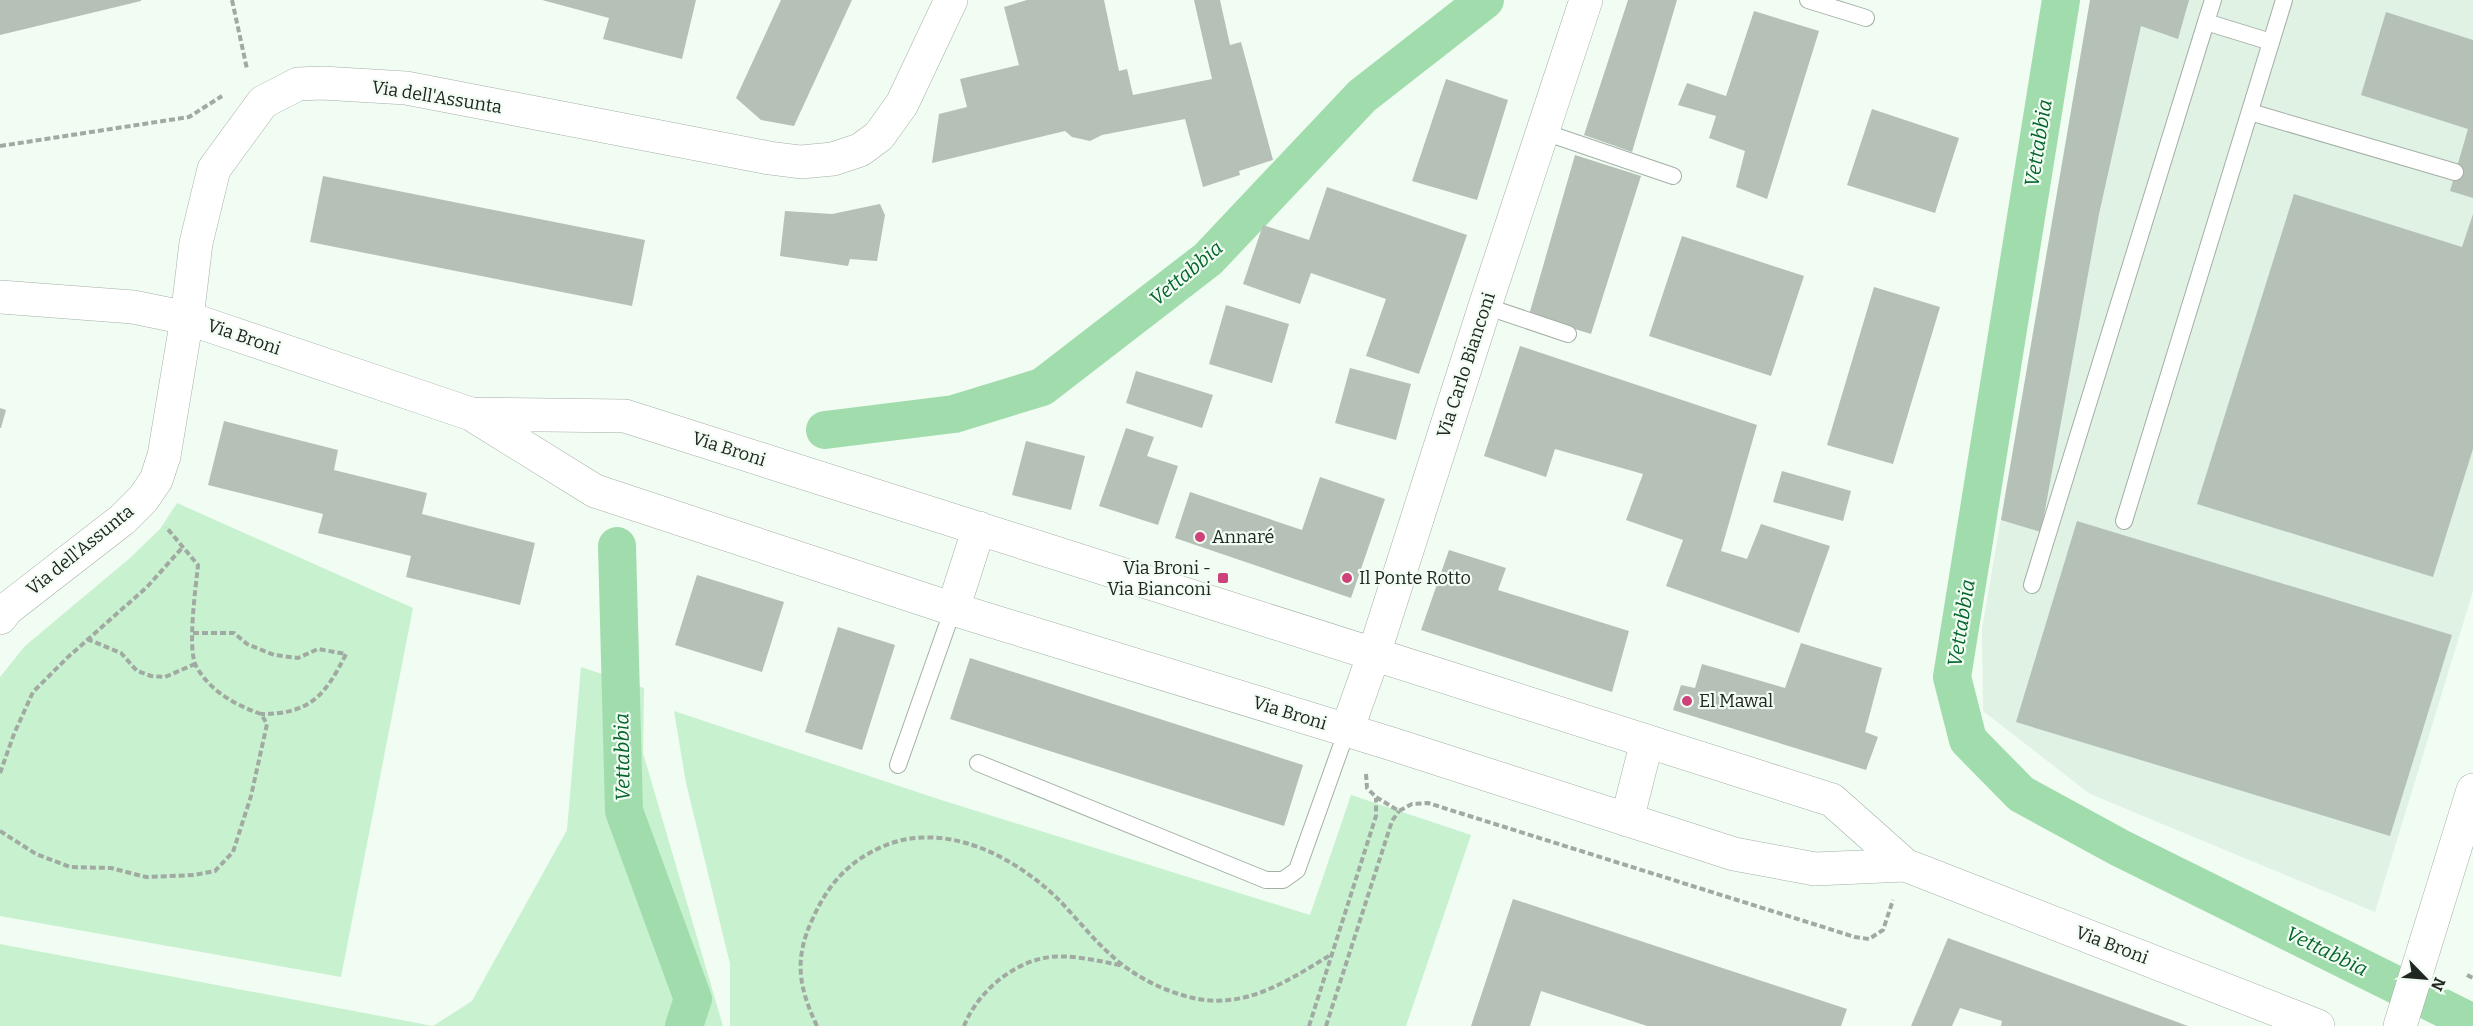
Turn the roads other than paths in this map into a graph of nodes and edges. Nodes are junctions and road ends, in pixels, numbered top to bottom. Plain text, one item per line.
1 (951, 0) edge
2 (1586, 0) edge
3 (1808, 0) edge
4 (2213, 0) edge
5 (2284, 0) edge
6 (1866, 18) dead end
7 (2206, 22) junction
8 (2271, 42) junction
9 (2250, 111) junction
10 (1544, 132) junction
11 (2455, 172) dead end
12 (1673, 176) dead end
13 (0, 297) edge
14 (1485, 306) junction
15 (187, 318) junction
16 (1568, 334) dead end
17 (471, 414) junction
18 (2124, 521) dead end
19 (979, 528) junction
20 (2032, 585) dead end
21 (953, 609) junction
22 (0, 618) edge
23 (1374, 654) junction
24 (1347, 730) junction
25 (1647, 741) junction
26 (978, 763) dead end
27 (898, 765) dead end
28 (2473, 790) edge
29 (1627, 820) junction
30 (1905, 865) junction
31 (2401, 1021) edge
32 (2318, 1026) edge

1 - 15 street, Via dell'Assunta
2 - 10 street, Via Carlo Bianconi
3 - 6 lane
4 - 7 lane
5 - 8 lane
7 - 8 lane
7 - 20 lane
8 - 9 lane
9 - 11 lane
9 - 18 lane
10 - 12 lane
10 - 14 street, Via Carlo Bianconi
13 - 15 street, Via Broni
14 - 16 lane
14 - 23 street, Via Carlo Bianconi
15 - 17 street, Via Broni
15 - 22 street, Via dell'Assunta
17 - 19 street, Via Broni
17 - 21 street, Via Broni
19 - 21 street
19 - 23 street, Via Broni
21 - 24 street, Via Broni
21 - 27 lane
23 - 24 street, Via Carlo Bianconi
23 - 25 street, Via Broni
24 - 26 lane
24 - 29 street, Via Broni
25 - 29 street
25 - 30 street, Via Broni
28 - 31 street
29 - 30 street, Via Broni
30 - 32 street, Via Broni

